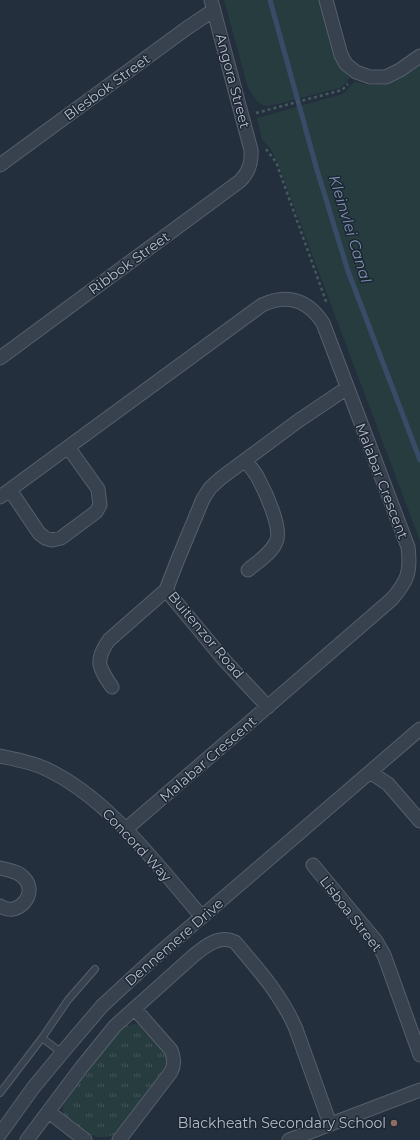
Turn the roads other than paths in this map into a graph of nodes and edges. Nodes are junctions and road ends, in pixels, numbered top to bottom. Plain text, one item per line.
1 (326, 0) edge
2 (212, 5) edge
3 (420, 56) edge
4 (251, 163) joint
5 (0, 165) edge
6 (0, 358) edge
7 (347, 388) junction
8 (68, 447) junction
9 (246, 461) junction
10 (5, 494) edge
11 (248, 570) dead end
12 (166, 590) junction
13 (112, 687) dead end
14 (268, 707) junction
15 (420, 729) edge
16 (0, 756) edge
17 (370, 772) junction
18 (420, 821) edge
19 (126, 829) junction
20 (313, 865) dead end
21 (0, 868) edge
22 (0, 906) edge
23 (202, 917) junction
24 (95, 969) dead end
25 (135, 1009) junction
26 (42, 1038) junction
27 (62, 1053) junction
28 (420, 1055) edge
29 (420, 1090) edge
30 (0, 1093) edge
31 (49, 1112) junction
32 (330, 1124) junction
33 (0, 1134) edge
34 (27, 1140) edge
35 (85, 1140) edge
36 (119, 1140) edge
37 (288, 1140) edge

1 - 3 street
2 - 4 street, Angora Street
2 - 5 street, Blesbok Street
4 - 6 street, Ribbok Street
7 - 8 street, Malabar Crescent
7 - 9 street, Buitenzor Road
7 - 14 street, Malabar Crescent
8 - 10 street, Malabar Crescent
8 - 10 street, Malabar Crescent
9 - 11 street
9 - 12 street, Buitenzor Road
12 - 13 street
12 - 14 street, Buitenzor Road
14 - 19 street, Malabar Crescent
15 - 17 street, Dennemere Drive
16 - 19 street, Concord Way
17 - 18 street
17 - 23 street, Dennemere Drive
19 - 23 street, Concord Way
20 - 28 street, Lisboa Street
21 - 22 street
23 - 27 street, Dennemere Drive
24 - 26 lane
25 - 31 street, Dennemere Drive
25 - 32 street, Dennemere Drive
25 - 36 street, Dennemere Drive
26 - 27 lane
26 - 30 lane
27 - 33 street, Dennemere Drive
29 - 32 street
31 - 34 street, Dennemere Drive
31 - 35 street
32 - 37 street

